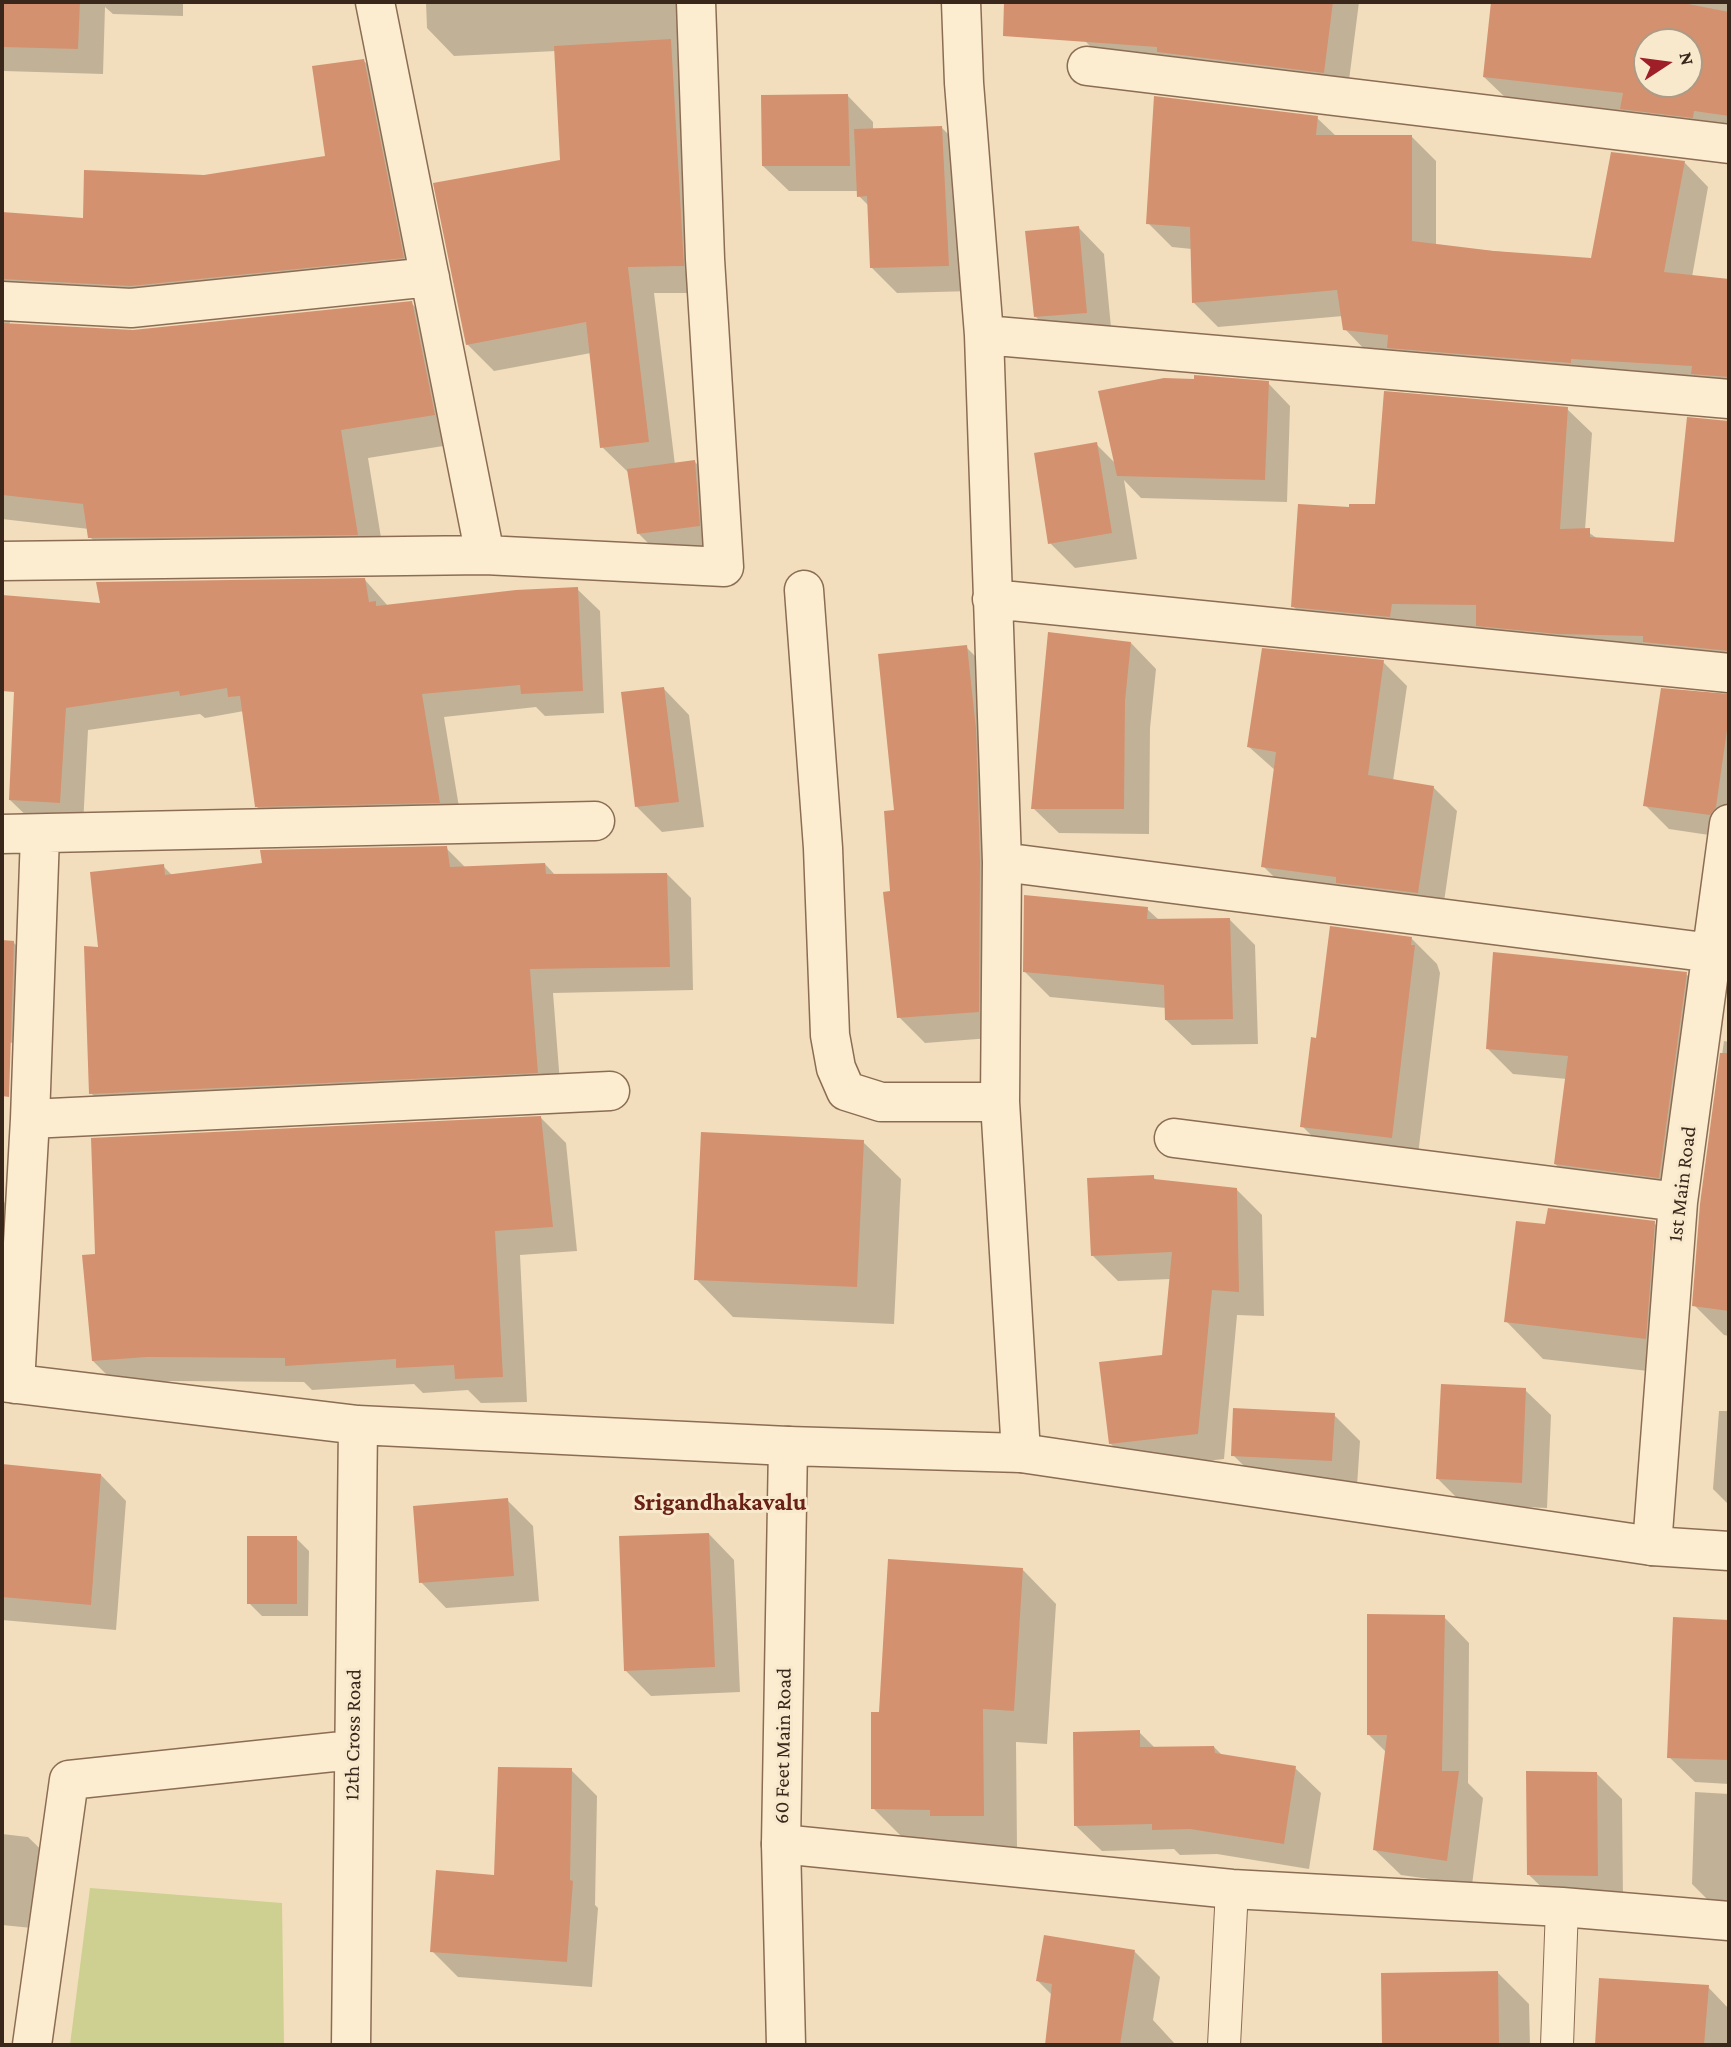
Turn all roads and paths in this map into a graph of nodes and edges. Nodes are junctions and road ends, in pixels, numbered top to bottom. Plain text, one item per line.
1 (375, 2) edge
2 (696, 2) edge
3 (961, 2) edge
4 (1087, 66) dead end
5 (1729, 144) edge
6 (430, 277) junction
7 (2, 301) edge
8 (984, 335) junction
9 (1729, 398) edge
10 (485, 555) junction
11 (2, 561) edge
12 (804, 590) dead end
13 (992, 599) junction
14 (1729, 673) edge
15 (595, 821) dead end
16 (1729, 824) edge
17 (2, 834) edge
18 (40, 835) junction
19 (1002, 862) junction
20 (1712, 953) junction
21 (610, 1091) dead end
22 (1000, 1102) junction
23 (30, 1119) junction
24 (1174, 1138) dead end
25 (1678, 1202) junction
26 (8, 1383) edge
27 (358, 1425) junction
28 (788, 1446) junction
29 (1021, 1453) junction
30 (1652, 1546) junction
31 (1729, 1551) edge
32 (352, 1750) junction
33 (781, 1844) junction
34 (1232, 1889) junction
35 (1562, 1908) junction
36 (1729, 1921) edge
37 (32, 2045) edge
38 (351, 2045) edge
39 (786, 2045) edge
40 (1224, 2045) edge
41 (1557, 2045) edge

1 - 6 street
2 - 10 street
3 - 8 street
4 - 5 street
6 - 7 street
6 - 10 street
8 - 9 street
8 - 13 street
10 - 11 street
12 - 22 street
13 - 14 street
13 - 19 street
15 - 18 street
16 - 20 street, 1st Main Road
17 - 18 street
18 - 23 street
19 - 20 street
19 - 22 street
20 - 25 street, 1st Main Road
21 - 23 street
22 - 29 street
23 - 26 street
24 - 25 street
25 - 30 street, 1st Main Road
26 - 27 street
27 - 28 street
27 - 32 street, 12th Cross Road
28 - 29 street
28 - 33 street, 60 Feet Main Road
29 - 30 street
30 - 31 street
32 - 37 street
32 - 38 street, 12th Cross Road
33 - 34 street
33 - 39 street, 60 Feet Main Road
34 - 35 street
34 - 40 lane
35 - 36 street
35 - 41 lane

